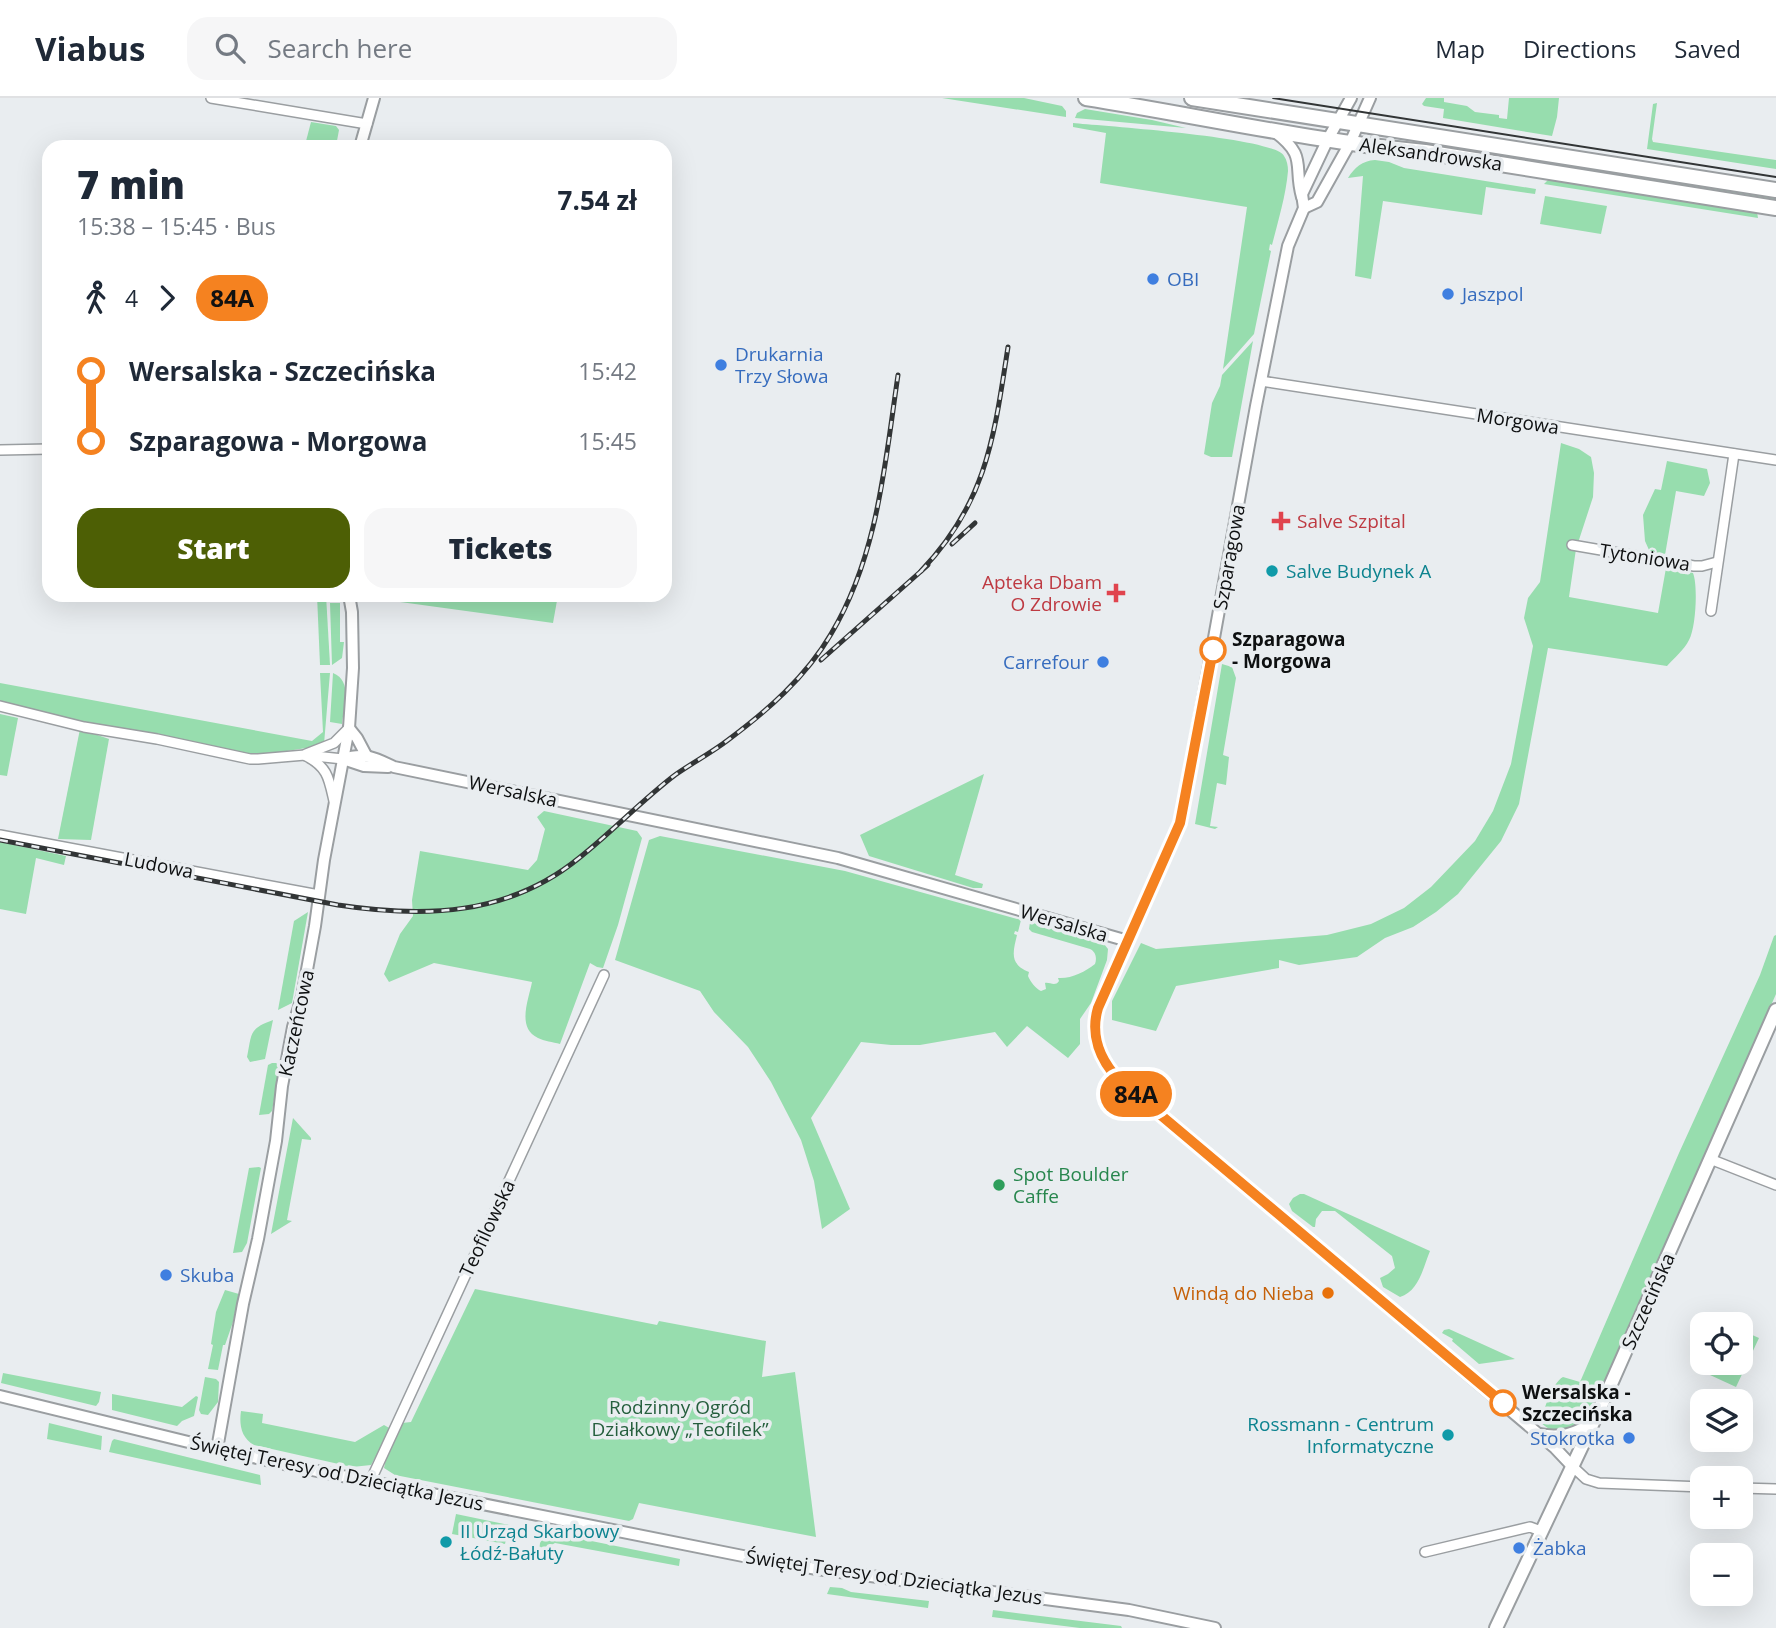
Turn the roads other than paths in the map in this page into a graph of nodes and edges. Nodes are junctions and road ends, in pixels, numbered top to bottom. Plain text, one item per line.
1 (211, 98) edge
2 (374, 98) edge
3 (1086, 98) edge
4 (1192, 98) edge
5 (1351, 98) edge
6 (1370, 98) edge
7 (1338, 121) junction
8 (367, 124) junction
9 (1359, 124) junction
10 (1272, 131) junction
11 (1328, 139) junction
12 (362, 140) edge
13 (1350, 143) junction
14 (1776, 190) edge
15 (1303, 202) junction
16 (1776, 208) edge
17 (1261, 381) junction
18 (42, 449) edge
19 (0, 450) edge
20 (1734, 454) junction
21 (1776, 460) edge
22 (1572, 545) dead end
23 (1717, 562) junction
24 (350, 602) edge
25 (1710, 611) dead end
26 (0, 706) edge
27 (349, 728) junction
28 (305, 755) junction
29 (366, 755) junction
30 (343, 759) junction
31 (394, 767) junction
32 (334, 802) junction
33 (0, 835) edge
34 (319, 895) junction
35 (1128, 941) junction
36 (604, 975) dead end
37 (1776, 1010) edge
38 (1710, 1159) junction
39 (1776, 1185) edge
40 (0, 1396) edge
41 (1592, 1422) junction
42 (1539, 1434) junction
43 (217, 1449) junction
44 (1572, 1466) junction
45 (370, 1482) junction
46 (1690, 1486) edge
47 (1753, 1488) edge
48 (1776, 1489) edge
49 (1541, 1531) junction
50 (1425, 1552) dead end
51 (1214, 1628) edge
52 (1496, 1628) edge

1 - 8 street
2 - 8 street
3 - 10 main road, Aleksandrowska
4 - 7 main road, Aleksandrowska
5 - 7 street, Szparagowa
6 - 9 street, Szparagowa
7 - 9 main road, Aleksandrowska
7 - 11 street, Szparagowa
8 - 12 street
9 - 13 street, Szparagowa
9 - 14 main road, Aleksandrowska
10 - 11 main road, Aleksandrowska
10 - 15 street
11 - 13 main road, Aleksandrowska
11 - 15 street, Szparagowa
13 - 15 street, Szparagowa
13 - 16 main road, Aleksandrowska
15 - 17 street, Szparagowa
17 - 20 street, Morgowa
17 - 35 street, Szparagowa
18 - 19 street
20 - 21 street, Morgowa
20 - 23 street
22 - 23 street, Tytoniowa
23 - 25 street
24 - 27 street, Kaczeńcowa
26 - 28 street, Wersalska
27 - 28 street, Wersalska
27 - 29 street
27 - 30 street, Kaczeńcowa
28 - 30 street, Wersalska
28 - 32 street
29 - 30 street, Wersalska
29 - 31 street, Wersalska
30 - 31 street, Wersalska
30 - 32 street, Kaczeńcowa
31 - 35 street, Wersalska
32 - 34 street, Kaczeńcowa
33 - 34 street, Ludowa
34 - 43 street, Kaczeńcowa
35 - 42 street, Wersalska
36 - 45 street, Teofilowska
37 - 38 main road, Szczecińska
38 - 39 street
38 - 41 main road, Szczecińska
40 - 43 street, Świętej Teresy od Dzieciątka Jezus
41 - 42 street
41 - 44 main road, Szczecińska
42 - 44 street, Wersalska
43 - 45 street, Świętej Teresy od Dzieciątka Jezus
44 - 46 street
44 - 49 main road, Szczecińska
45 - 51 street, Świętej Teresy od Dzieciątka Jezus
47 - 48 street
49 - 50 street
49 - 52 main road, Szczecińska

